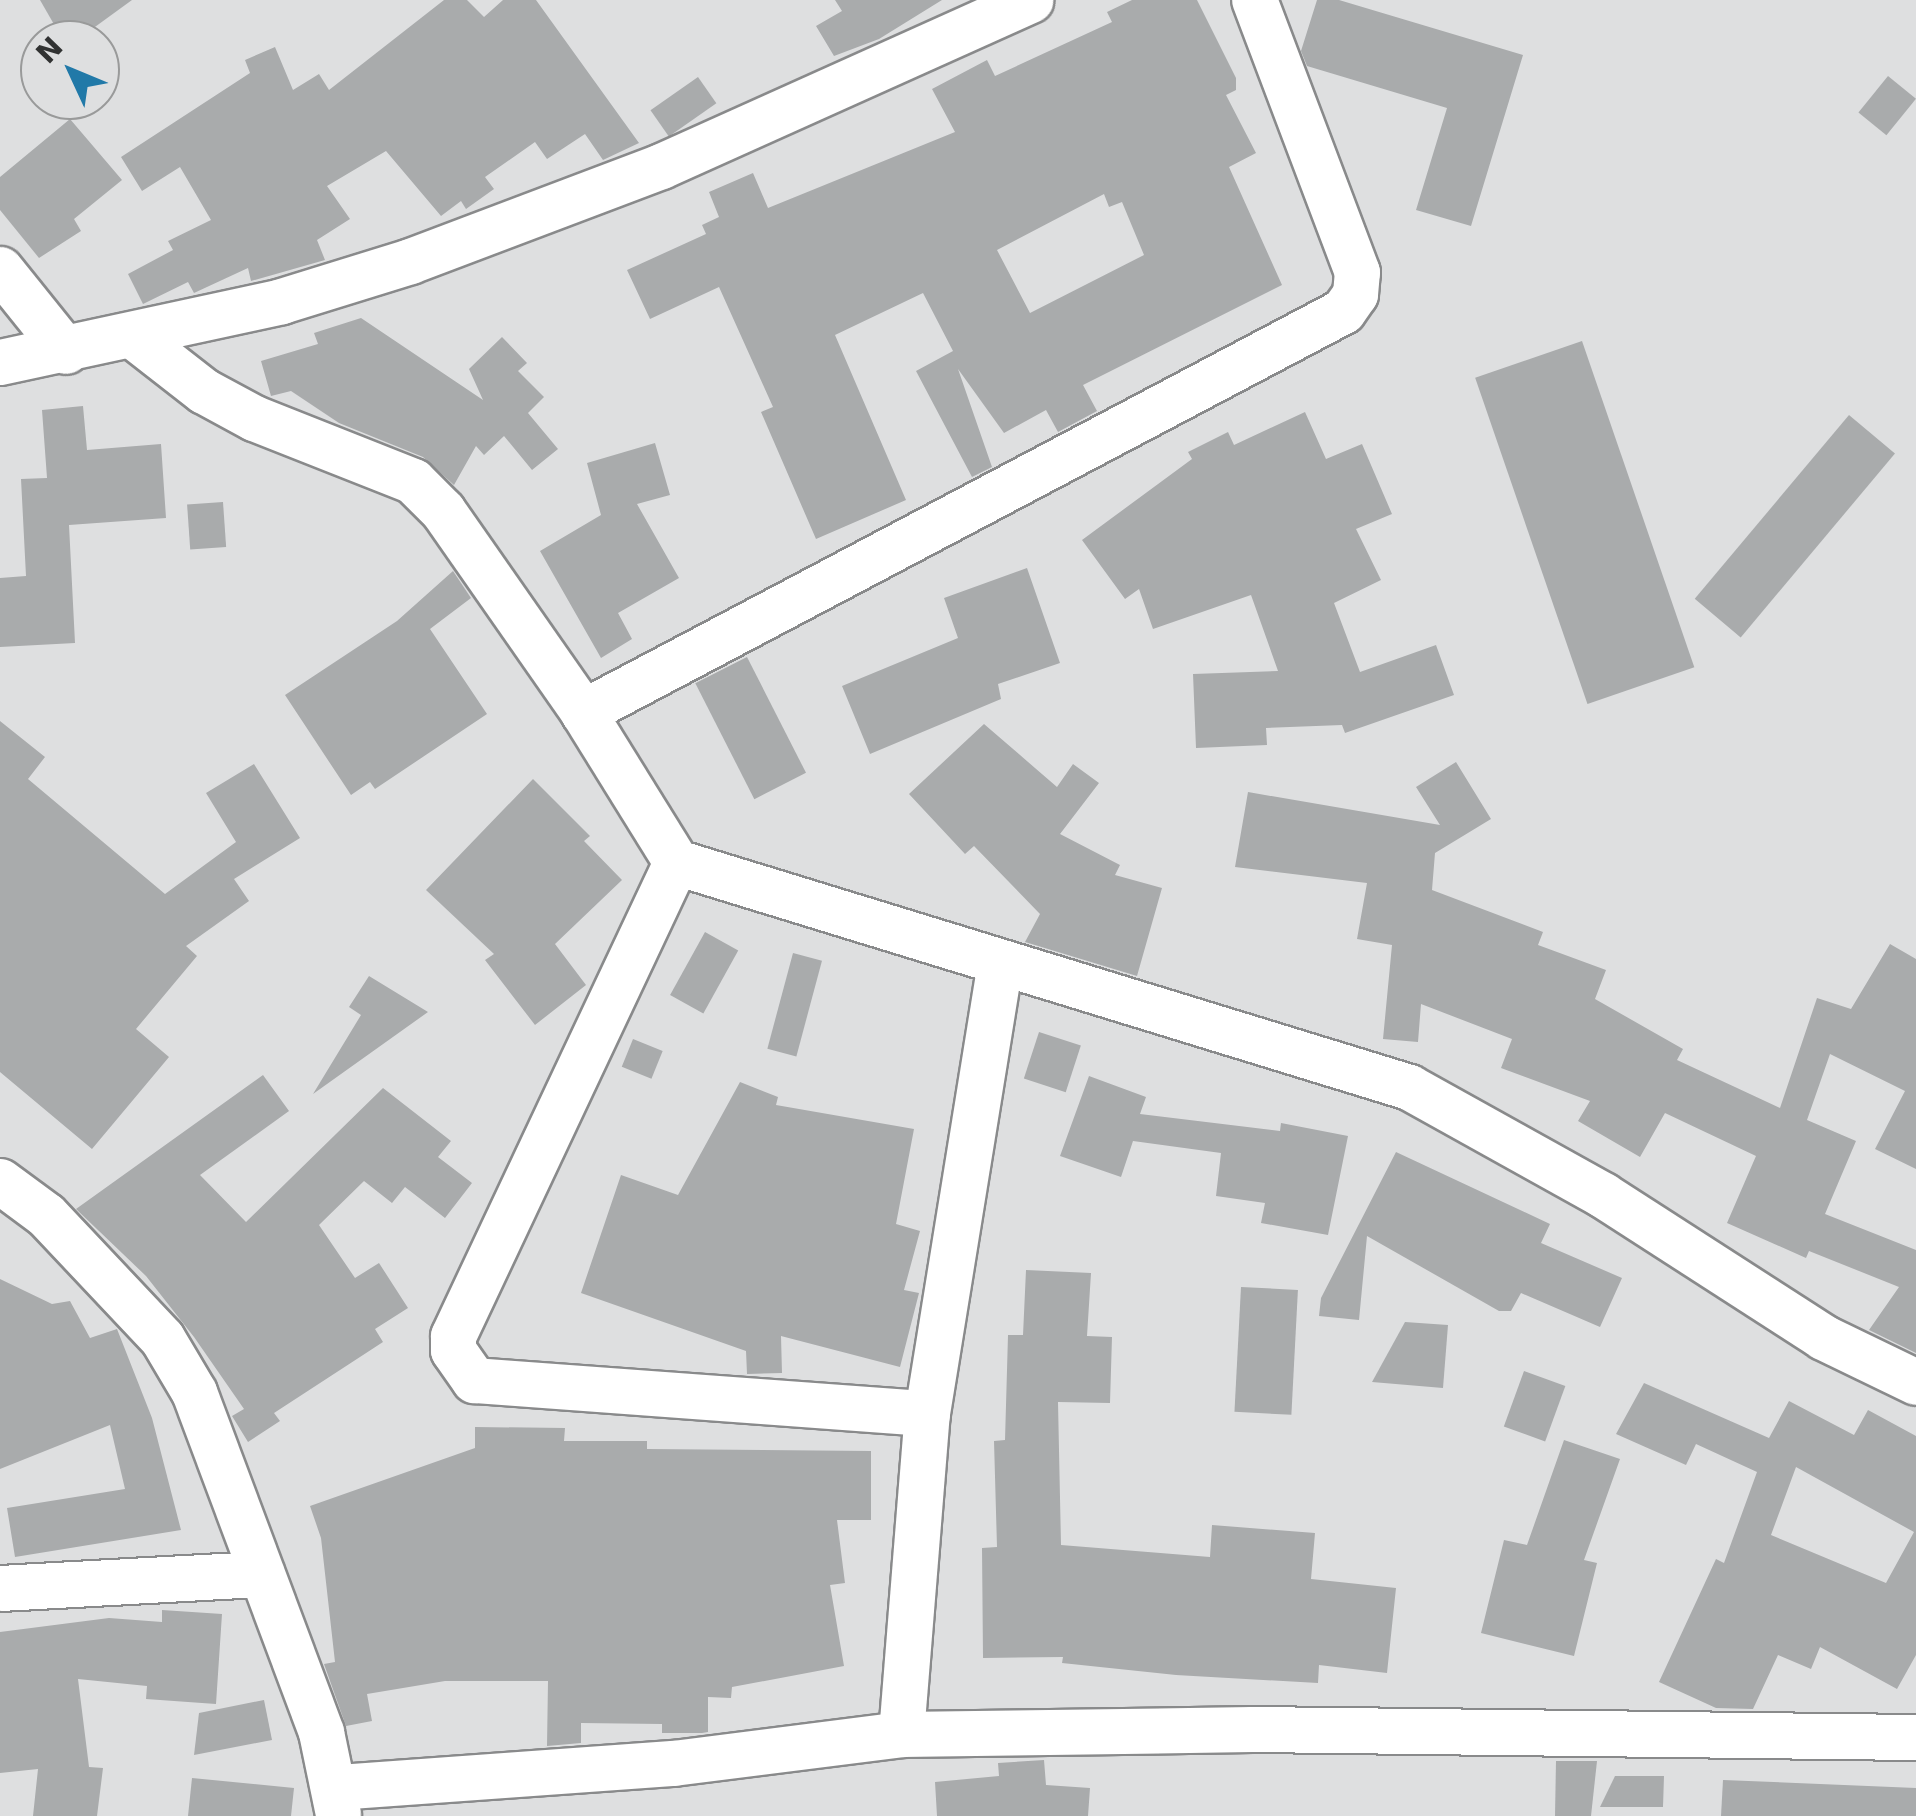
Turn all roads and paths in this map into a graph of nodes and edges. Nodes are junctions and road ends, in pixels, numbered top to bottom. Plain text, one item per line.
1 (1030, 0) edge
2 (1254, 0) edge
3 (0, 269) edge
4 (132, 335) junction
5 (66, 350) junction
6 (0, 362) edge
7 (583, 712) junction
8 (676, 862) junction
9 (1000, 964) junction
10 (0, 1181) edge
11 (1916, 1382) edge
12 (927, 1413) junction
13 (262, 1574) junction
14 (0, 1588) edge
15 (900, 1734) junction
16 (1916, 1738) edge
17 (337, 1802) edge

1 - 4 street
2 - 7 street
3 - 5 street
4 - 5 street
4 - 7 street
5 - 6 street
7 - 8 street
8 - 9 street
8 - 12 street
9 - 11 street
9 - 12 street
10 - 13 street
12 - 15 street
13 - 14 street
13 - 17 street
15 - 16 street
15 - 17 street

